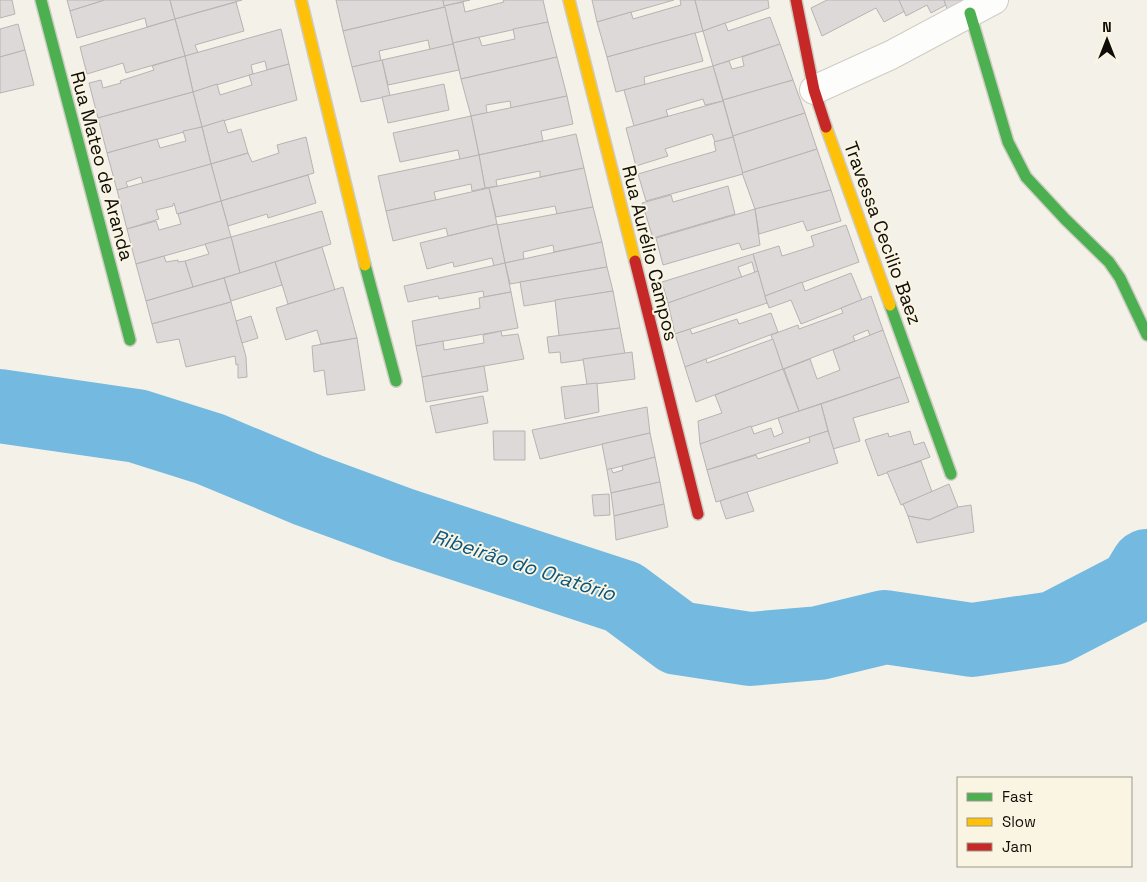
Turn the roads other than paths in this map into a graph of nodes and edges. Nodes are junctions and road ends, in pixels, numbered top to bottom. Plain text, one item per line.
1 (41, 0) edge
2 (301, 0) edge
3 (569, 0) edge
4 (796, 0) edge
5 (994, 0) edge
6 (970, 14) junction
7 (814, 90) junction
8 (1147, 335) edge
9 (130, 340) dead end
10 (396, 381) dead end
11 (951, 474) dead end
12 (698, 514) dead end

1 - 9 street, Rua Mateo de Aranda
2 - 10 street
3 - 12 street, Rua Aurélio Campos
4 - 7 street, Travessa Cecilio Baez
5 - 6 street
6 - 7 street
6 - 8 street
7 - 11 street, Travessa Cecilio Baez

